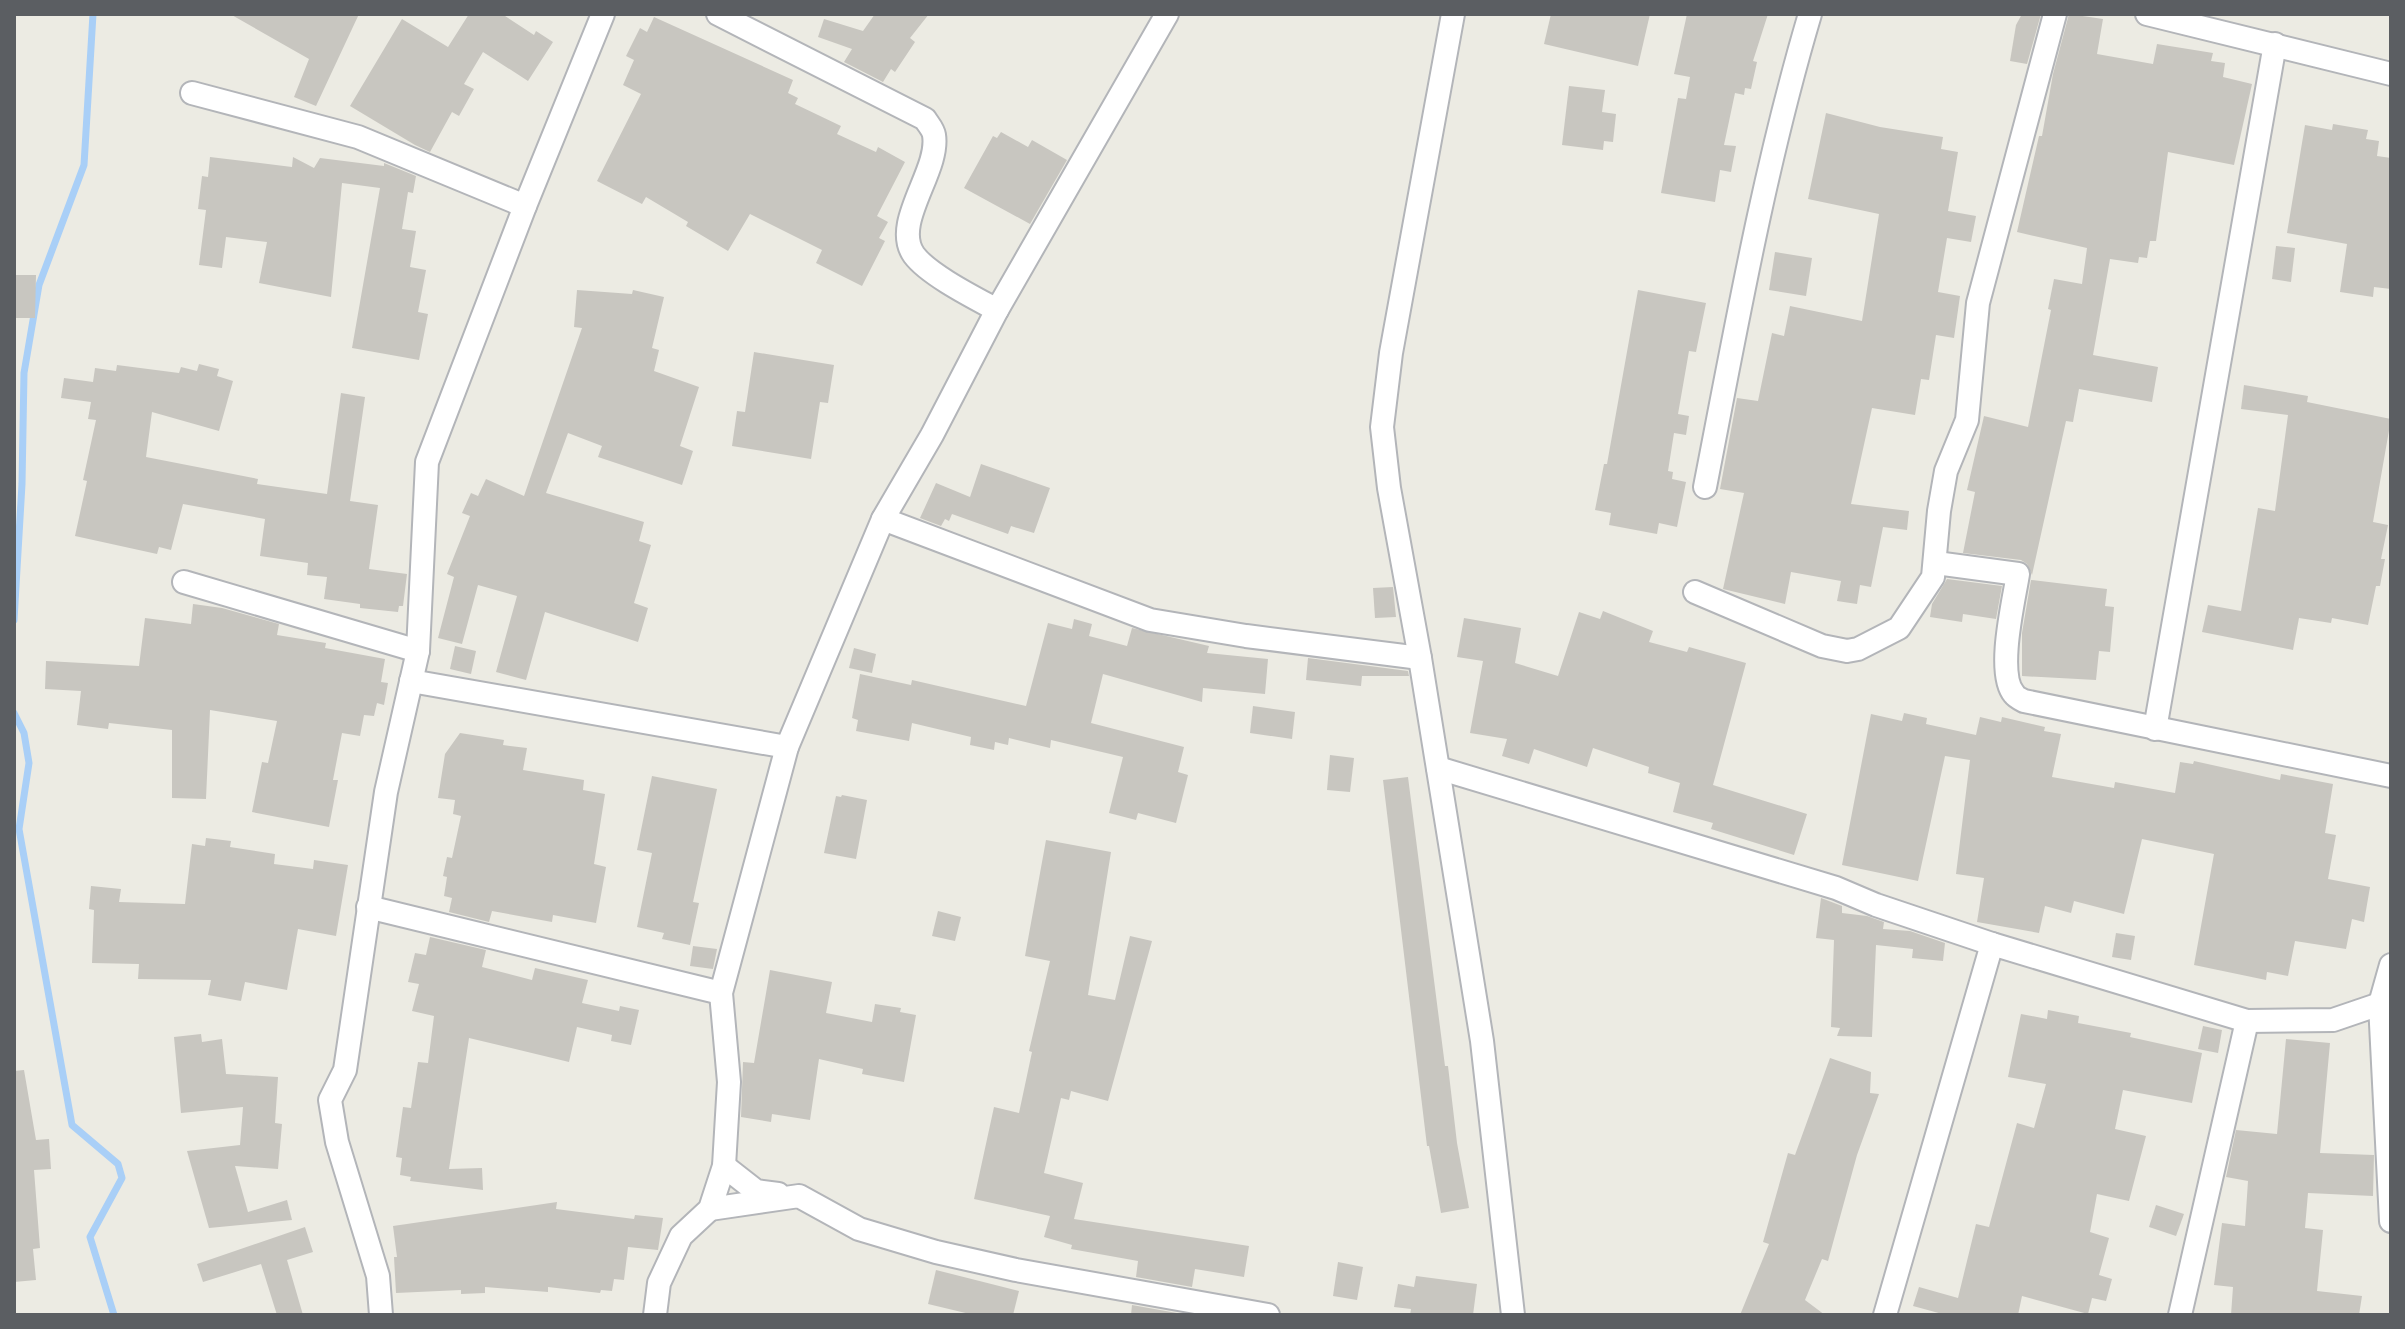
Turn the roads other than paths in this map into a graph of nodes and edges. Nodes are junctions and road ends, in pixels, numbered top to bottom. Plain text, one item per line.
1 (603, 14) edge
2 (718, 14) edge
3 (1167, 14) edge
4 (1453, 14) edge
5 (1810, 14) edge
6 (2055, 14) edge
7 (2147, 14) edge
8 (2275, 44) junction
9 (2391, 74) edge
10 (192, 93) dead end
11 (525, 206) junction
12 (997, 310) junction
13 (1705, 487) dead end
14 (883, 519) junction
15 (1936, 563) junction
16 (184, 582) dead end
17 (1695, 592) dead end
18 (418, 651) junction
19 (1420, 658) junction
20 (411, 681) junction
21 (2155, 729) junction
22 (787, 747) junction
23 (1438, 768) junction
24 (2391, 776) edge
25 (368, 907) junction
26 (1992, 944) junction
27 (2391, 965) edge
28 (721, 993) junction
29 (2380, 1004) junction
30 (2247, 1021) junction
31 (724, 1166) junction
32 (799, 1196) junction
33 (710, 1209) junction
34 (2391, 1221) edge
35 (381, 1315) edge
36 (655, 1315) edge
37 (1262, 1315) edge
38 (1513, 1315) edge
39 (1885, 1315) edge
40 (2180, 1315) edge

1 - 11 street
2 - 12 street
3 - 12 street
4 - 19 street
5 - 13 street
6 - 15 street
7 - 8 street
8 - 9 street
8 - 21 street
10 - 11 street
11 - 18 street
12 - 14 street
14 - 19 street
14 - 22 street
15 - 17 street
15 - 21 street
16 - 18 street
18 - 20 street
19 - 23 street
20 - 22 street
20 - 25 street
21 - 24 street
22 - 28 street
23 - 26 street
23 - 38 street
25 - 28 street
25 - 35 street
26 - 30 street
26 - 39 street
27 - 29 street
28 - 31 street
29 - 30 street
29 - 34 street
30 - 40 street
31 - 32 street
31 - 33 street
32 - 33 street
32 - 37 street
33 - 36 street

